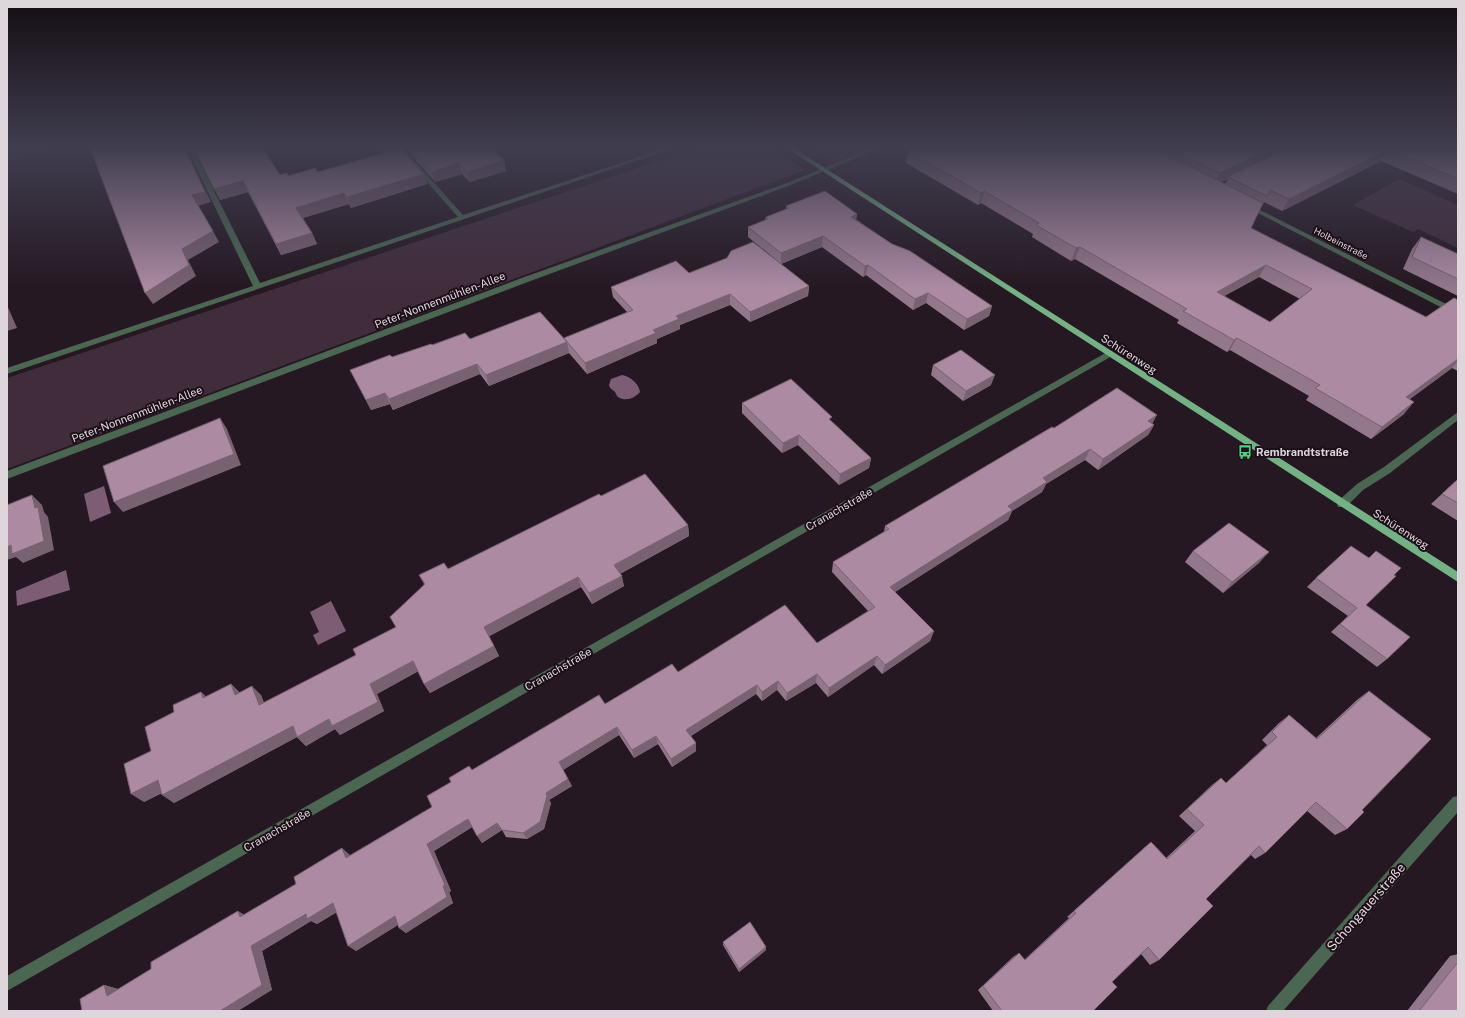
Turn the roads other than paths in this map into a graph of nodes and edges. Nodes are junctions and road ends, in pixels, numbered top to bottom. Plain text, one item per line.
1 (212, 195) edge
2 (441, 195) edge
3 (532, 195) edge
4 (760, 195) edge
5 (863, 195) edge
6 (1238, 201) edge
7 (462, 218) junction
8 (257, 286) junction
9 (1458, 313) edge
10 (1109, 354) junction
11 (7, 371) edge
12 (1456, 418) edge
13 (7, 474) edge
14 (1342, 504) junction
15 (1458, 578) edge
16 (1458, 802) edge
17 (7, 984) edge
18 (1273, 1011) edge

1 - 8 street
2 - 7 street
3 - 7 street
4 - 13 street, Peter-Nonnenmühlen-Allee
5 - 10 main road, Schürenweg
6 - 9 street, Holbeinstraße
7 - 8 street
8 - 11 street
10 - 14 main road, Schürenweg
10 - 17 street, Cranachstraße
12 - 14 street
14 - 15 main road, Schürenweg
16 - 18 street, Schongauerstraße

